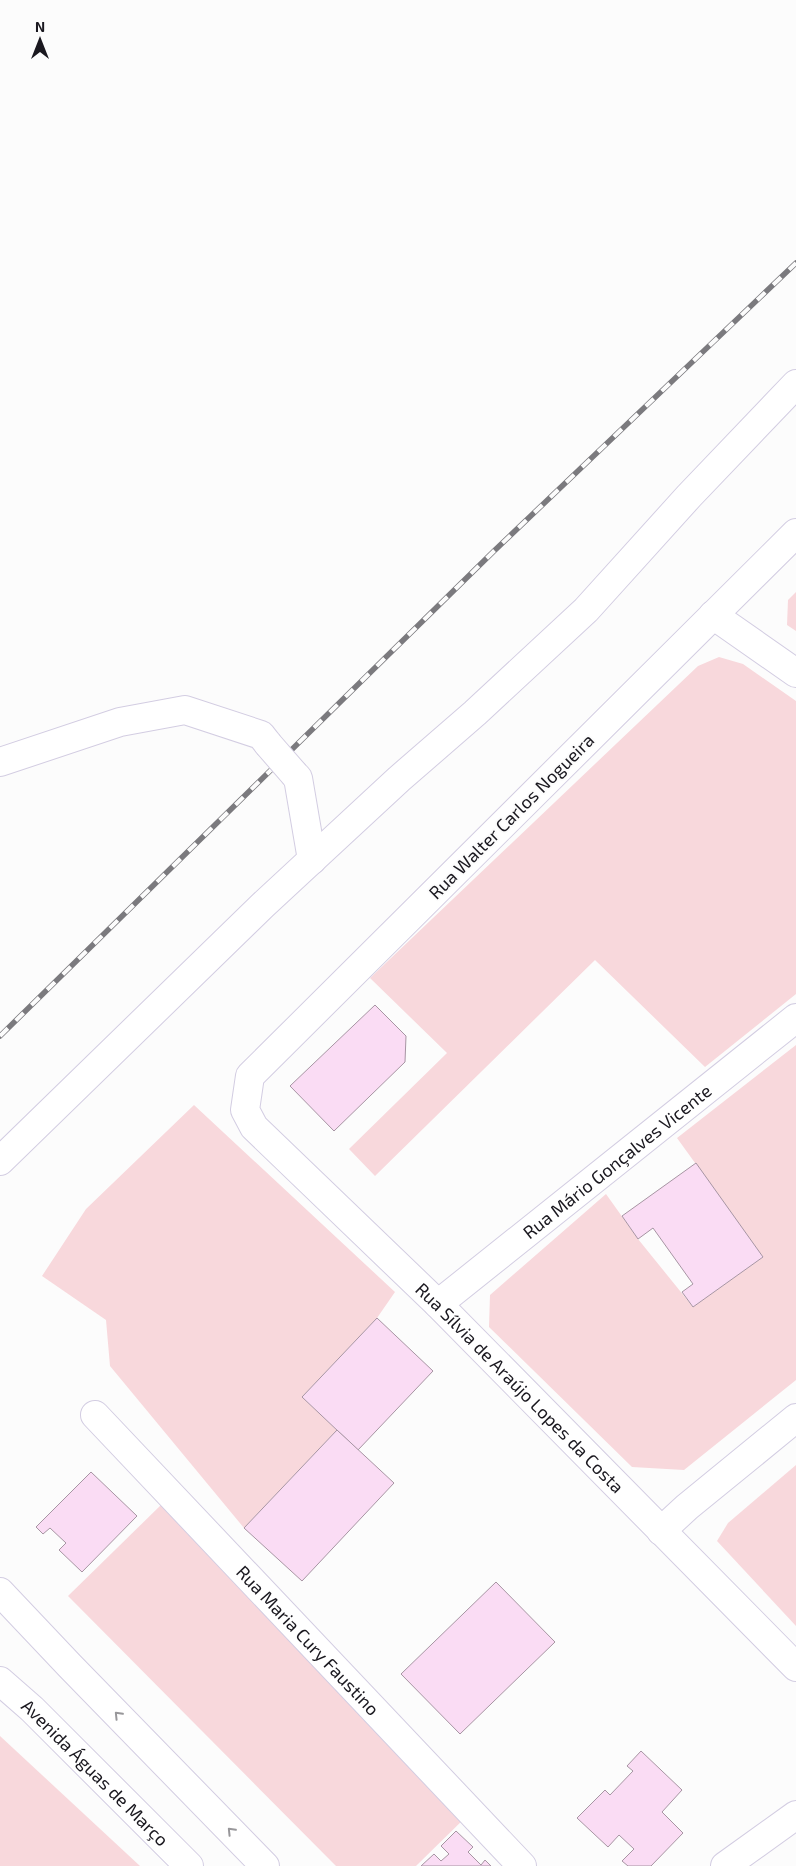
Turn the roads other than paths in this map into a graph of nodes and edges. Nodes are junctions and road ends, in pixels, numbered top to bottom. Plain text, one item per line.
1 (796, 384) edge
2 (796, 533) edge
3 (713, 615) junction
4 (796, 673) edge
5 (0, 762) edge
6 (312, 860) junction
7 (796, 1018) edge
8 (245, 1110) joint
9 (0, 1161) edge
10 (438, 1304) junction
11 (95, 1415) dead end
12 (796, 1418) edge
13 (661, 1531) junction
14 (0, 1592) edge
15 (796, 1667) edge
16 (0, 1681) edge
17 (796, 1816) edge
18 (189, 1866) edge
19 (265, 1866) edge
20 (522, 1866) edge
21 (725, 1866) edge

1 - 6 street
2 - 3 street, Rua Walter Carlos Nogueira
3 - 4 street
3 - 8 street, Rua Walter Carlos Nogueira
5 - 6 street, bridge
6 - 9 street
7 - 10 street, Rua Mário Gonçalves Vicente
8 - 10 street, Rua Sílvia de Araújo Lopes da Costa
10 - 13 street, Rua Sílvia de Araújo Lopes da Costa
11 - 20 street, Rua Maria Cury Faustino
12 - 13 street
13 - 15 street, Rua Sílvia de Araújo Lopes da Costa
19 -> 14 street
16 - 18 street, Avenida Águas de Março
17 - 21 street

